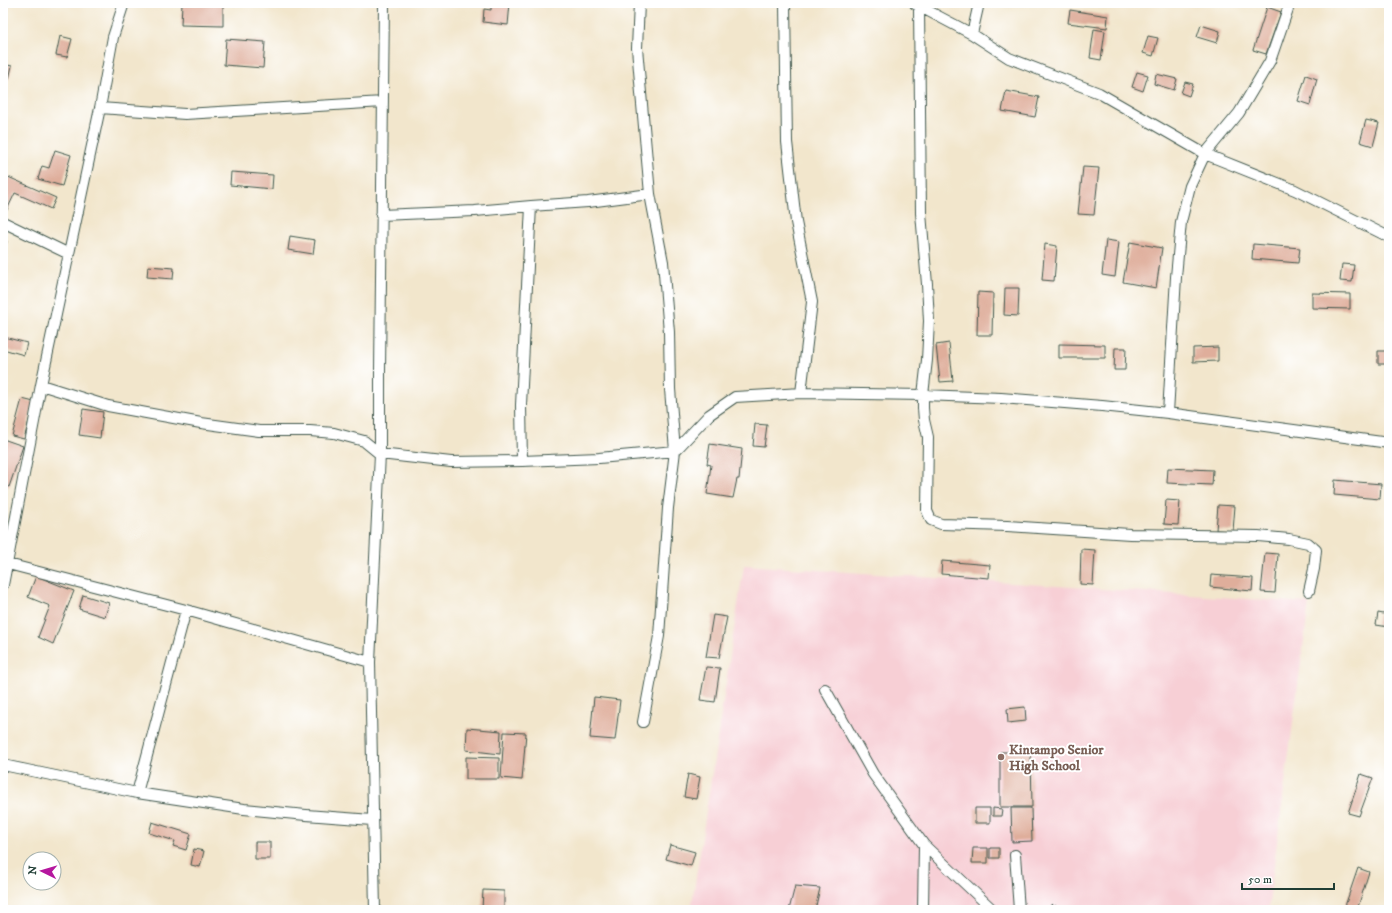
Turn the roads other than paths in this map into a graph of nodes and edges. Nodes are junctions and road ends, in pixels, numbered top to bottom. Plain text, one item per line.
1 (124, 3) edge
2 (384, 3) edge
3 (639, 3) edge
4 (785, 3) edge
5 (979, 3) edge
6 (1290, 3) edge
7 (916, 5) edge
8 (972, 34) junction
9 (383, 102) junction
10 (100, 108) junction
11 (1205, 154) junction
12 (650, 194) junction
13 (531, 206) junction
14 (382, 215) junction
15 (3, 222) edge
16 (1389, 237) edge
17 (69, 254) junction
18 (41, 385) junction
19 (801, 393) junction
20 (923, 395) junction
21 (1168, 413) junction
22 (1389, 443) edge
23 (675, 451) junction
24 (380, 454) junction
25 (522, 461) junction
26 (8, 564) junction
27 (3, 585) edge
28 (1309, 591) dead end
29 (186, 610) junction
30 (370, 662) junction
31 (825, 689) dead end
32 (643, 722) dead end
33 (3, 765) edge
34 (137, 793) junction
35 (372, 820) junction
36 (924, 845) junction
37 (1015, 855) dead end
38 (375, 910) edge
39 (923, 910) edge
40 (993, 910) edge
41 (1019, 910) edge

1 - 10 street
2 - 9 street
3 - 12 street
4 - 19 street
5 - 8 street
6 - 11 street
7 - 8 street
7 - 20 street
8 - 11 street
9 - 10 street
9 - 14 street
10 - 17 street
11 - 16 street
11 - 21 street
12 - 13 street
12 - 23 street
13 - 14 street
13 - 25 street
14 - 24 street
15 - 17 street
17 - 18 street
18 - 24 street
18 - 26 street
19 - 20 street
19 - 23 street
20 - 21 street
20 - 28 street
21 - 22 street
23 - 25 street
23 - 32 street
24 - 25 street
24 - 30 street
26 - 27 street
26 - 29 street
29 - 30 street
29 - 34 street
30 - 35 street
31 - 36 street
33 - 34 street
34 - 35 street
35 - 38 street
36 - 39 street
36 - 40 street
37 - 41 street

